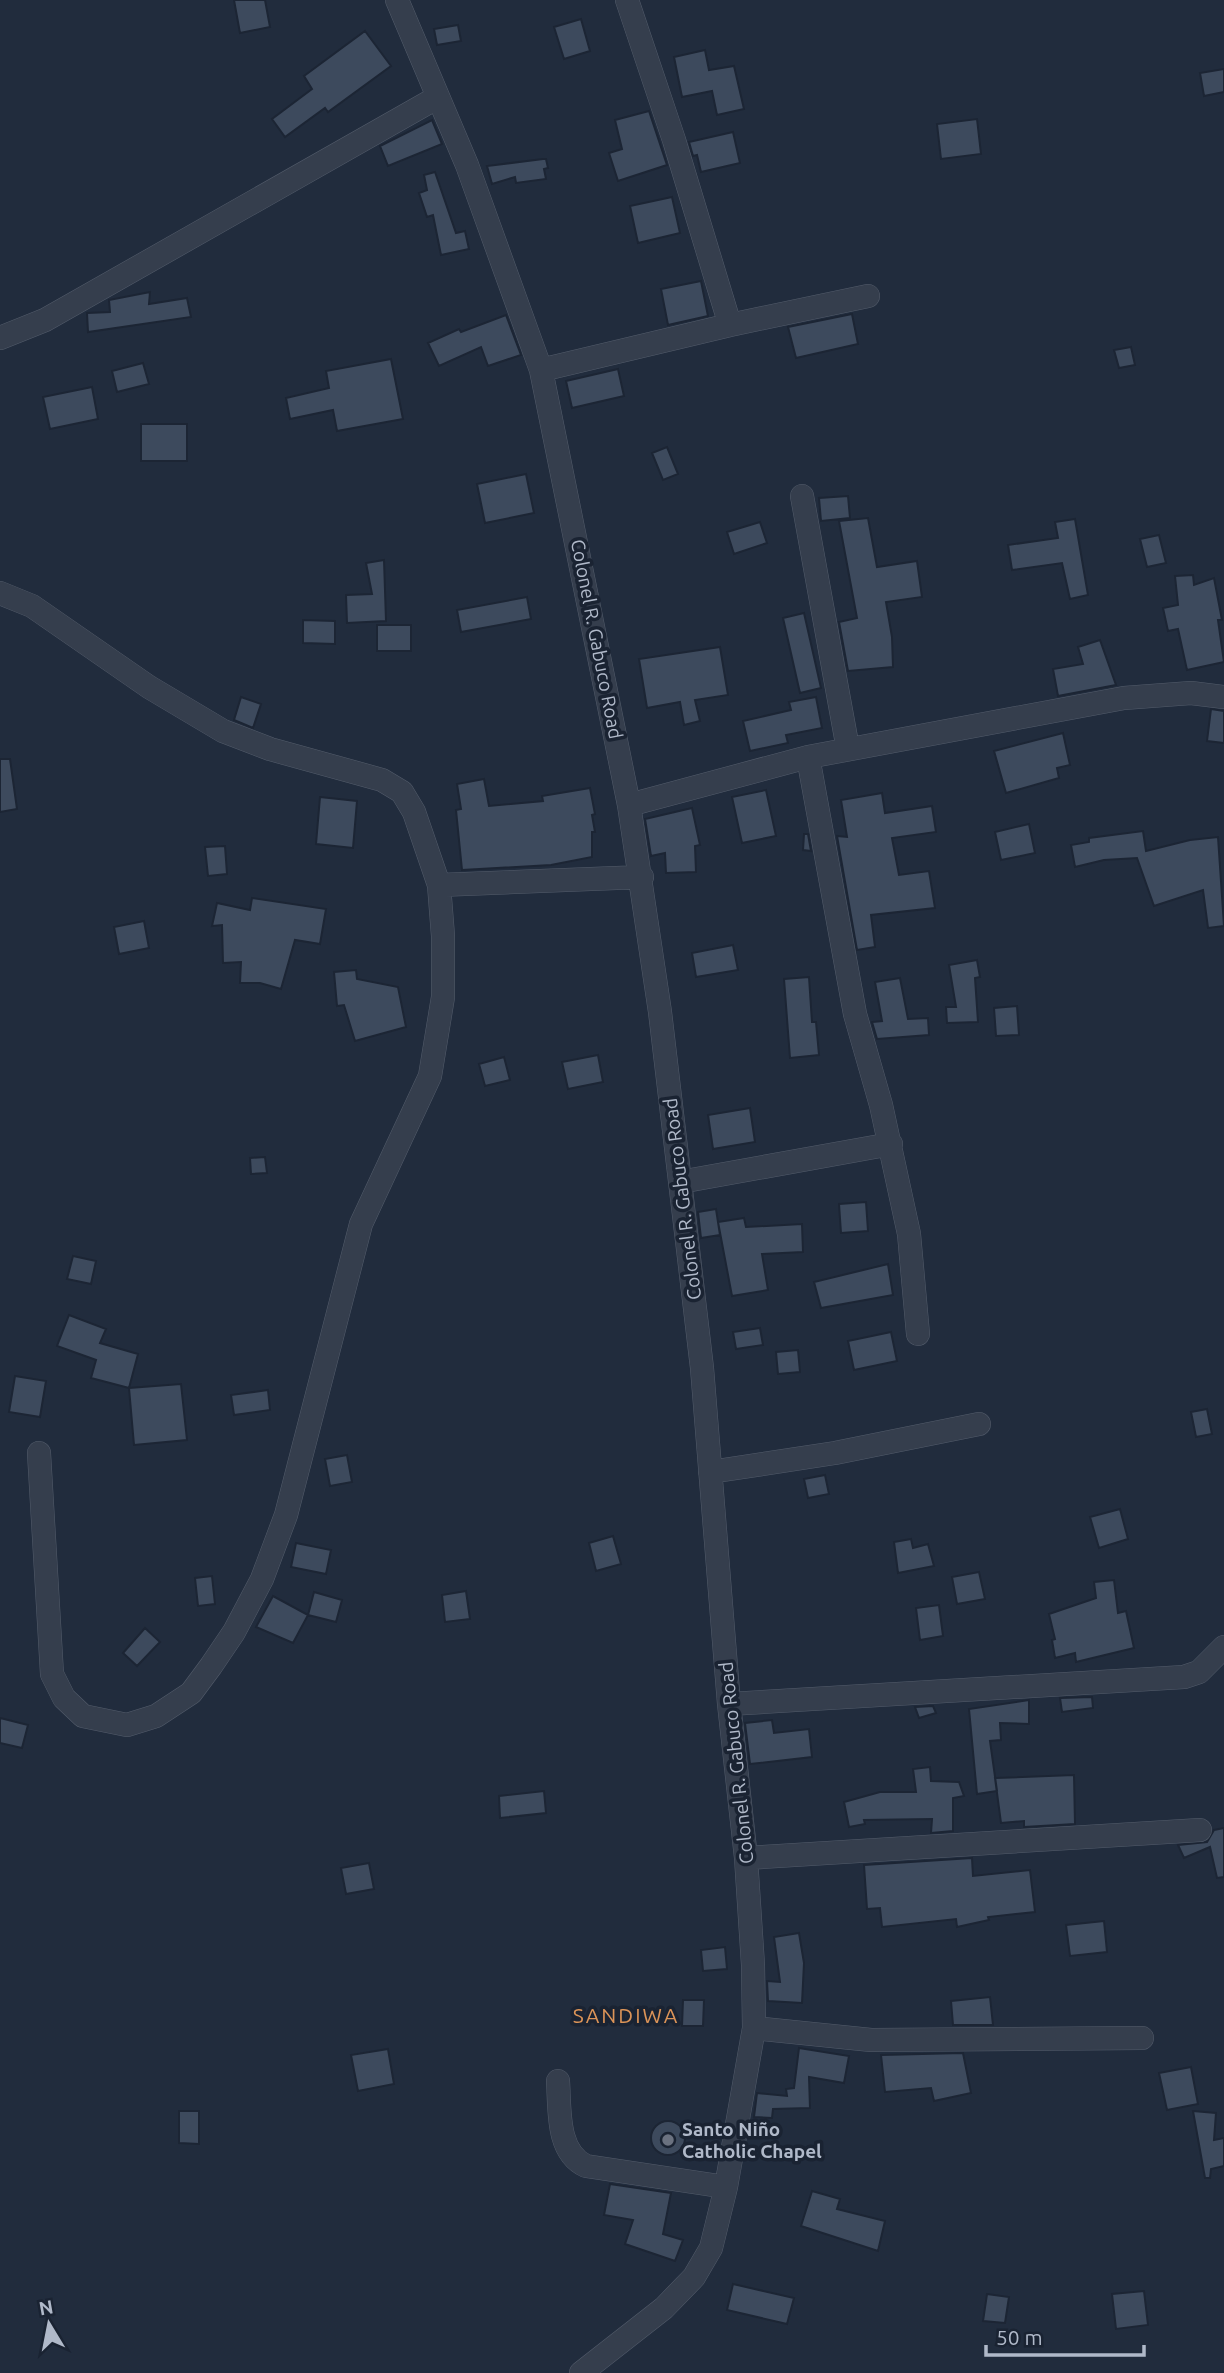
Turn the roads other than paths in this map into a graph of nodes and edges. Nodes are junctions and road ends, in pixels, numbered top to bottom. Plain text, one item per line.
1 (397, 0) edge
2 (627, 0) edge
3 (438, 97) junction
4 (868, 296) dead end
5 (730, 325) junction
6 (0, 338) edge
7 (541, 370) junction
8 (802, 496) dead end
9 (0, 593) edge
10 (1224, 697) edge
11 (848, 749) junction
12 (808, 757) junction
13 (629, 805) junction
14 (642, 877) junction
15 (439, 885) junction
16 (891, 1144) junction
17 (680, 1182) junction
18 (918, 1334) dead end
19 (979, 1424) dead end
20 (38, 1453) dead end
21 (710, 1472) junction
22 (1224, 1647) edge
23 (729, 1704) junction
24 (1200, 1830) dead end
25 (746, 1858) junction
26 (754, 2028) junction
27 (1142, 2038) dead end
28 (558, 2081) dead end
29 (726, 2187) junction
30 (581, 2373) edge

1 - 3 street, Colonel R. Gabuco Road
2 - 5 street
3 - 6 street
3 - 7 street, Colonel R. Gabuco Road
4 - 5 street
5 - 7 street
7 - 13 street, Colonel R. Gabuco Road
8 - 11 street
9 - 15 street
10 - 11 street
11 - 12 street
12 - 13 street
12 - 16 street
13 - 14 street, Colonel R. Gabuco Road
14 - 15 street
14 - 17 street, Colonel R. Gabuco Road
15 - 20 street
16 - 17 street
16 - 18 street
17 - 21 street, Colonel R. Gabuco Road
19 - 21 street
21 - 23 street, Colonel R. Gabuco Road
22 - 23 street
23 - 25 street, Colonel R. Gabuco Road
24 - 25 street
25 - 26 street, Colonel R. Gabuco Road
26 - 27 street
26 - 29 street, Colonel R. Gabuco Road
28 - 29 street
29 - 30 street, Colonel R. Gabuco Road

